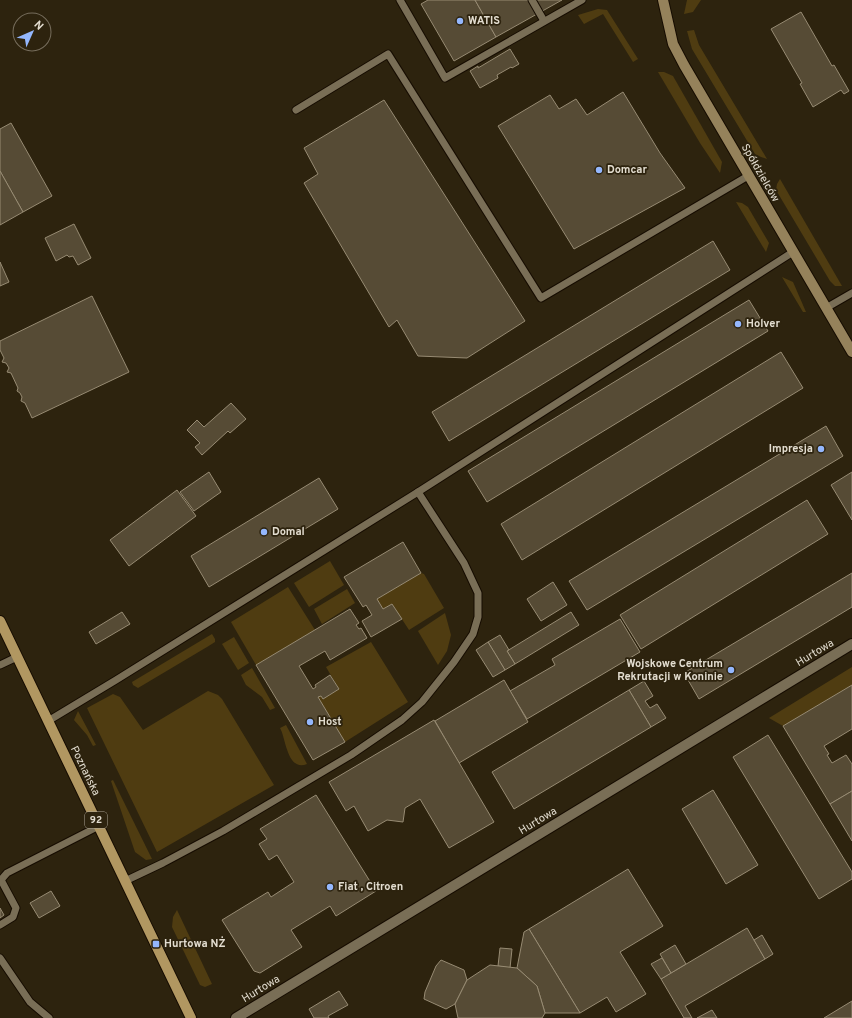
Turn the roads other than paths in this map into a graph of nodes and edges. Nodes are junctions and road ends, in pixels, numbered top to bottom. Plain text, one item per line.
1 (400, 0) edge
2 (532, 0) edge
3 (582, 0) edge
4 (663, 0) edge
5 (544, 21) junction
6 (296, 110) dead end
7 (748, 176) junction
8 (793, 252) junction
9 (852, 293) edge
10 (826, 308) junction
11 (852, 352) edge
12 (418, 492) junction
13 (0, 621) edge
14 (852, 644) edge
15 (17, 656) junction
16 (0, 665) edge
17 (48, 721) junction
18 (99, 826) junction
19 (125, 880) junction
20 (0, 925) edge
21 (0, 958) edge
22 (49, 1018) edge
23 (191, 1018) edge
24 (236, 1018) edge

1 - 5 lane
2 - 5 lane
3 - 5 lane
4 - 7 street, Spółdzielców
6 - 7 lane
7 - 8 street, Spółdzielców
8 - 10 street, Spółdzielców
8 - 12 lane
9 - 10 lane
10 - 11 street, Spółdzielców
12 - 17 lane
12 - 19 lane
13 - 15 main road, Poznańska / 92
14 - 24 street, Hurtowa
15 - 16 lane
15 - 17 main road, Poznańska / 92
17 - 18 main road, Poznańska / 92
18 - 19 main road, Poznańska / 92
18 - 20 lane
19 - 23 main road, Poznańska / 92
21 - 22 lane

